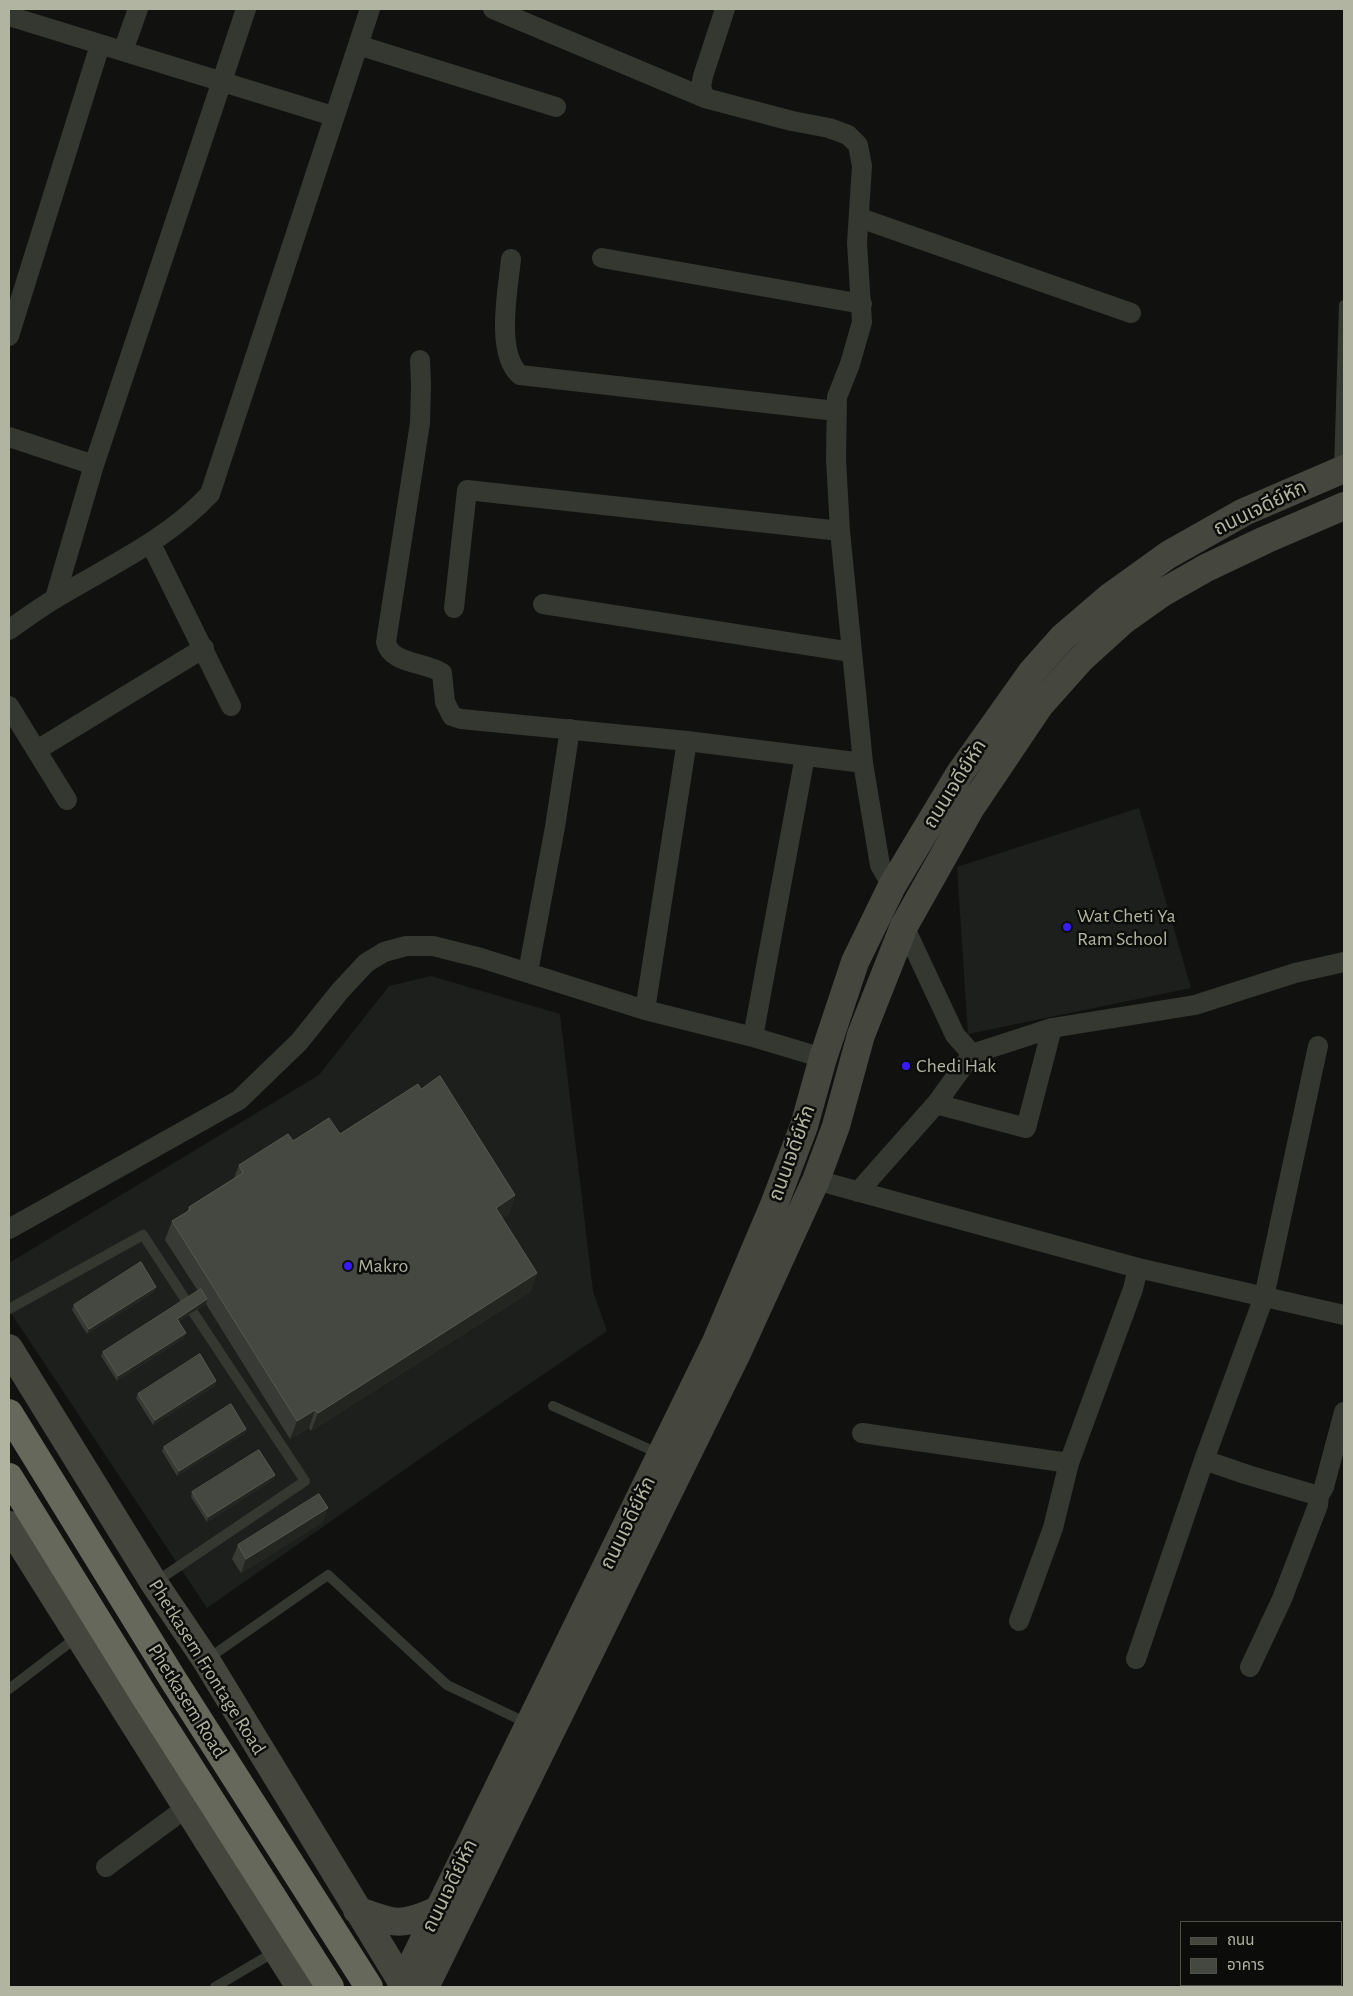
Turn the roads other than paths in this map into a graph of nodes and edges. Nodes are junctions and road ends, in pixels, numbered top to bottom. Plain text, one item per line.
1 (138, 9) edge
2 (246, 9) edge
3 (370, 9) edge
4 (493, 9) edge
5 (724, 9) edge
6 (10, 15) edge
7 (100, 44) junction
8 (358, 45) junction
9 (123, 51) junction
10 (221, 80) junction
11 (704, 98) junction
12 (556, 107) dead end
13 (333, 116) junction
14 (860, 218) junction
15 (602, 258) dead end
16 (511, 259) dead end
17 (862, 304) junction
18 (1344, 305) edge
19 (1131, 314) dead end
20 (9, 333) edge
21 (420, 360) dead end
22 (836, 411) junction
23 (9, 437) edge
24 (94, 465) junction
25 (1341, 470) edge
26 (1344, 506) edge
27 (840, 531) junction
28 (151, 544) junction
29 (55, 598) junction
30 (543, 604) dead end
31 (454, 608) dead end
32 (9, 630) edge
33 (204, 648) junction
34 (852, 652) junction
35 (9, 706) edge
36 (231, 706) dead end
37 (570, 729) junction
38 (687, 741) junction
39 (37, 750) junction
40 (805, 756) junction
41 (863, 762) junction
42 (67, 800) dead end
43 (892, 886) junction
44 (904, 926) junction
45 (1344, 962) edge
46 (528, 972) junction
47 (645, 1010) junction
48 (1052, 1028) junction
49 (752, 1037) junction
50 (1318, 1046) dead end
51 (972, 1054) junction
52 (823, 1058) junction
53 (936, 1104) junction
54 (816, 1180) junction
55 (858, 1192) junction
56 (9, 1229) edge
57 (1138, 1268) junction
58 (1264, 1297) junction
59 (187, 1302) edge
60 (9, 1308) edge
61 (194, 1312) edge
62 (1344, 1316) edge
63 (9, 1348) edge
64 (553, 1406) dead end
65 (1344, 1412) edge
66 (9, 1413) edge
67 (862, 1433) dead end
68 (661, 1455) junction
69 (1204, 1460) junction
70 (1069, 1463) junction
71 (9, 1477) edge
72 (1319, 1496) junction
73 (9, 1525) edge
74 (154, 1583) junction
75 (1019, 1621) dead end
76 (78, 1637) junction
77 (1136, 1659) dead end
78 (206, 1660) junction
79 (1250, 1668) dead end
80 (9, 1689) edge
81 (530, 1724) junction
82 (186, 1808) junction
83 (106, 1868) dead end
84 (357, 1910) junction
85 (438, 1910) junction
86 (277, 1950) junction
87 (440, 1958) junction
88 (408, 1986) edge
89 (215, 1987) edge
90 (300, 1987) edge
91 (330, 1987) edge
92 (369, 1987) edge
93 (440, 1987) edge

1 - 9 street
2 - 10 street
3 - 8 street
4 - 11 street
5 - 11 street
6 - 7 street
7 - 9 street
7 - 20 street
8 - 12 street
8 - 13 street
9 - 10 street
10 - 13 street
10 - 24 street
11 - 14 street
13 - 28 street
14 - 17 street
14 - 19 street
15 - 17 street
16 - 22 street
17 - 22 street
18 - 25 lane
21 - 37 street
22 - 27 street
23 - 24 street
24 - 29 street
25 - 43 main road, ถนนเจดีย์หัก
26 - 44 main road, ถนนเจดีย์หัก
27 - 31 street
27 - 34 street
28 - 29 street
28 - 33 street
29 - 32 street
30 - 34 street
33 - 36 street
33 - 39 street
34 - 41 street
35 - 39 street
37 - 38 street
37 - 46 street
38 - 40 street
38 - 47 street
39 - 42 street
40 - 41 street
40 - 49 street
41 - 43 street
43 - 52 main road, ถนนเจดีย์หัก
44 - 51 street
44 - 54 main road, ถนนเจดีย์หัก
45 - 48 street
46 - 47 street
46 - 56 street
47 - 49 street
48 - 51 street
48 - 53 street
49 - 52 street
50 - 58 street
51 - 53 street
52 - 68 main road, ถนนเจดีย์หัก
53 - 55 street
54 - 55 street
54 - 87 main road, ถนนเจดีย์หัก
55 - 57 street
57 - 58 street
57 - 70 street
58 - 62 street
58 - 69 street
59 - 60 lane
61 - 74 lane
63 - 74 main road, Phetkasem Frontage Road
64 - 68 lane
65 - 72 street
66 - 92 highway, Phetkasem Road
67 - 70 street
68 - 81 main road, ถนนเจดีย์หัก
69 - 72 street
69 - 77 street
70 - 75 street
71 - 91 highway, Phetkasem Road
72 - 79 street
73 - 76 main road
74 - 78 main road, Phetkasem Frontage Road
76 - 80 lane
76 - 82 main road
78 - 81 lane
78 - 84 main road, Phetkasem Frontage Road
81 - 85 main road, ถนนเจดีย์หัก
82 - 83 street
82 - 86 main road
84 - 85 main road
84 - 88 main road, Phetkasem Frontage Road
85 - 88 main road, ถนนเจดีย์หัก
86 - 89 lane
86 - 90 main road
87 - 88 main road, ถนนเจดีย์หัก
87 - 93 main road

